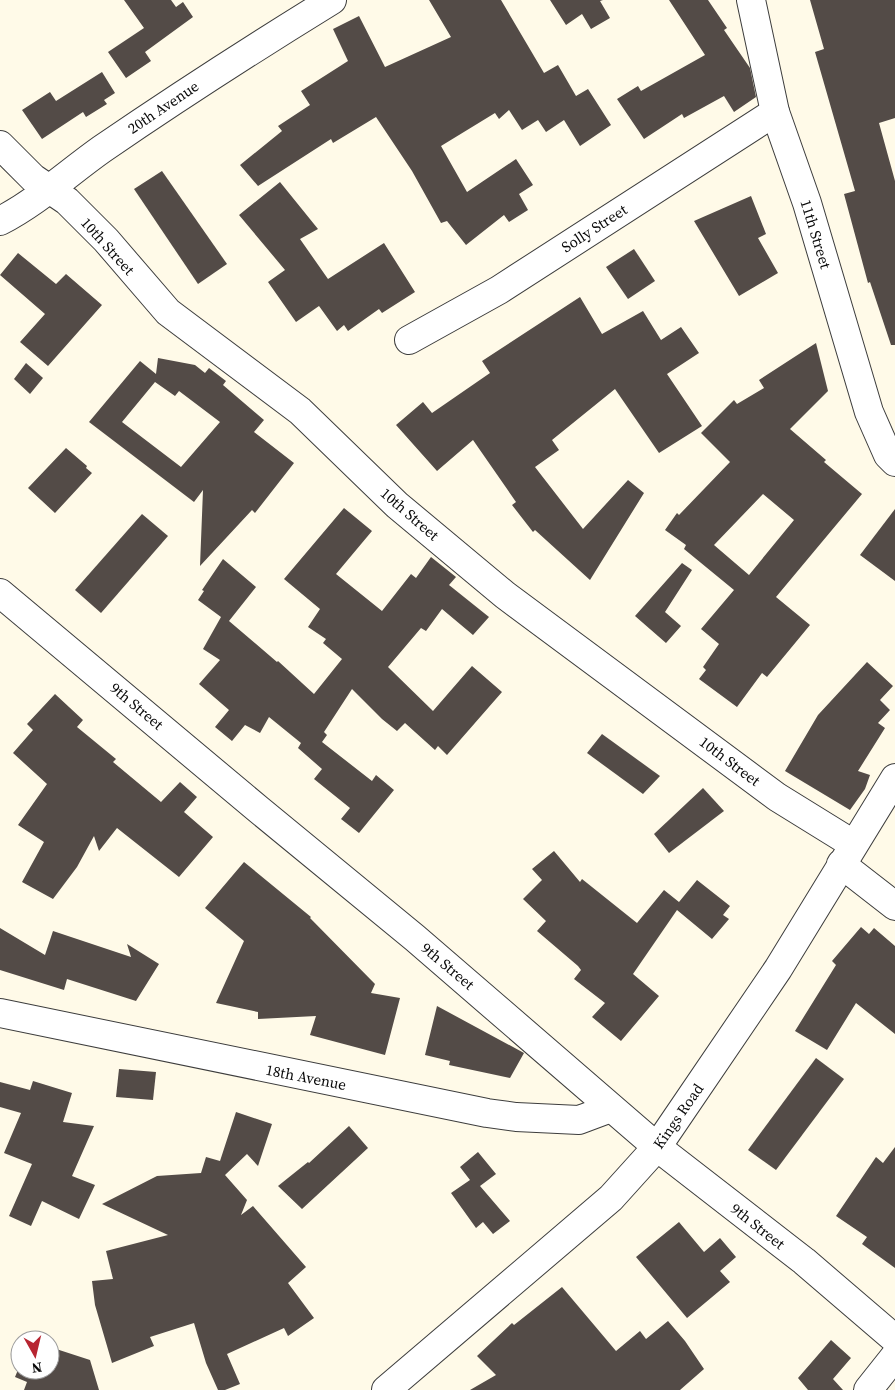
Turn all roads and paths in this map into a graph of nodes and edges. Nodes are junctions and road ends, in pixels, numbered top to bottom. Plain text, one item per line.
1 (332, 0) edge
2 (751, 0) edge
3 (775, 112) junction
4 (0, 145) edge
5 (49, 190) junction
6 (0, 221) edge
7 (409, 340) dead end
8 (895, 462) edge
9 (0, 593) edge
10 (895, 778) edge
11 (847, 854) junction
12 (895, 906) edge
13 (0, 1013) edge
14 (612, 1108) junction
15 (657, 1147) junction
16 (895, 1339) edge
17 (895, 1356) edge
18 (386, 1390) edge
19 (868, 1390) edge

1 - 5 street, 20th Avenue
2 - 3 street, 11th Street
3 - 7 street, Solly Street
3 - 8 street, 11th Street
4 - 5 street, 10th Street
5 - 6 street, 20th Avenue
5 - 11 street, 10th Street
9 - 14 street, 9th Street
10 - 11 street, Kings Road
11 - 12 street, 10th Street
11 - 15 street, Kings Road
13 - 14 street, 18th Avenue
14 - 15 street, 9th Street
15 - 16 street, 9th Street
15 - 18 street, Kings Road
17 - 19 street

